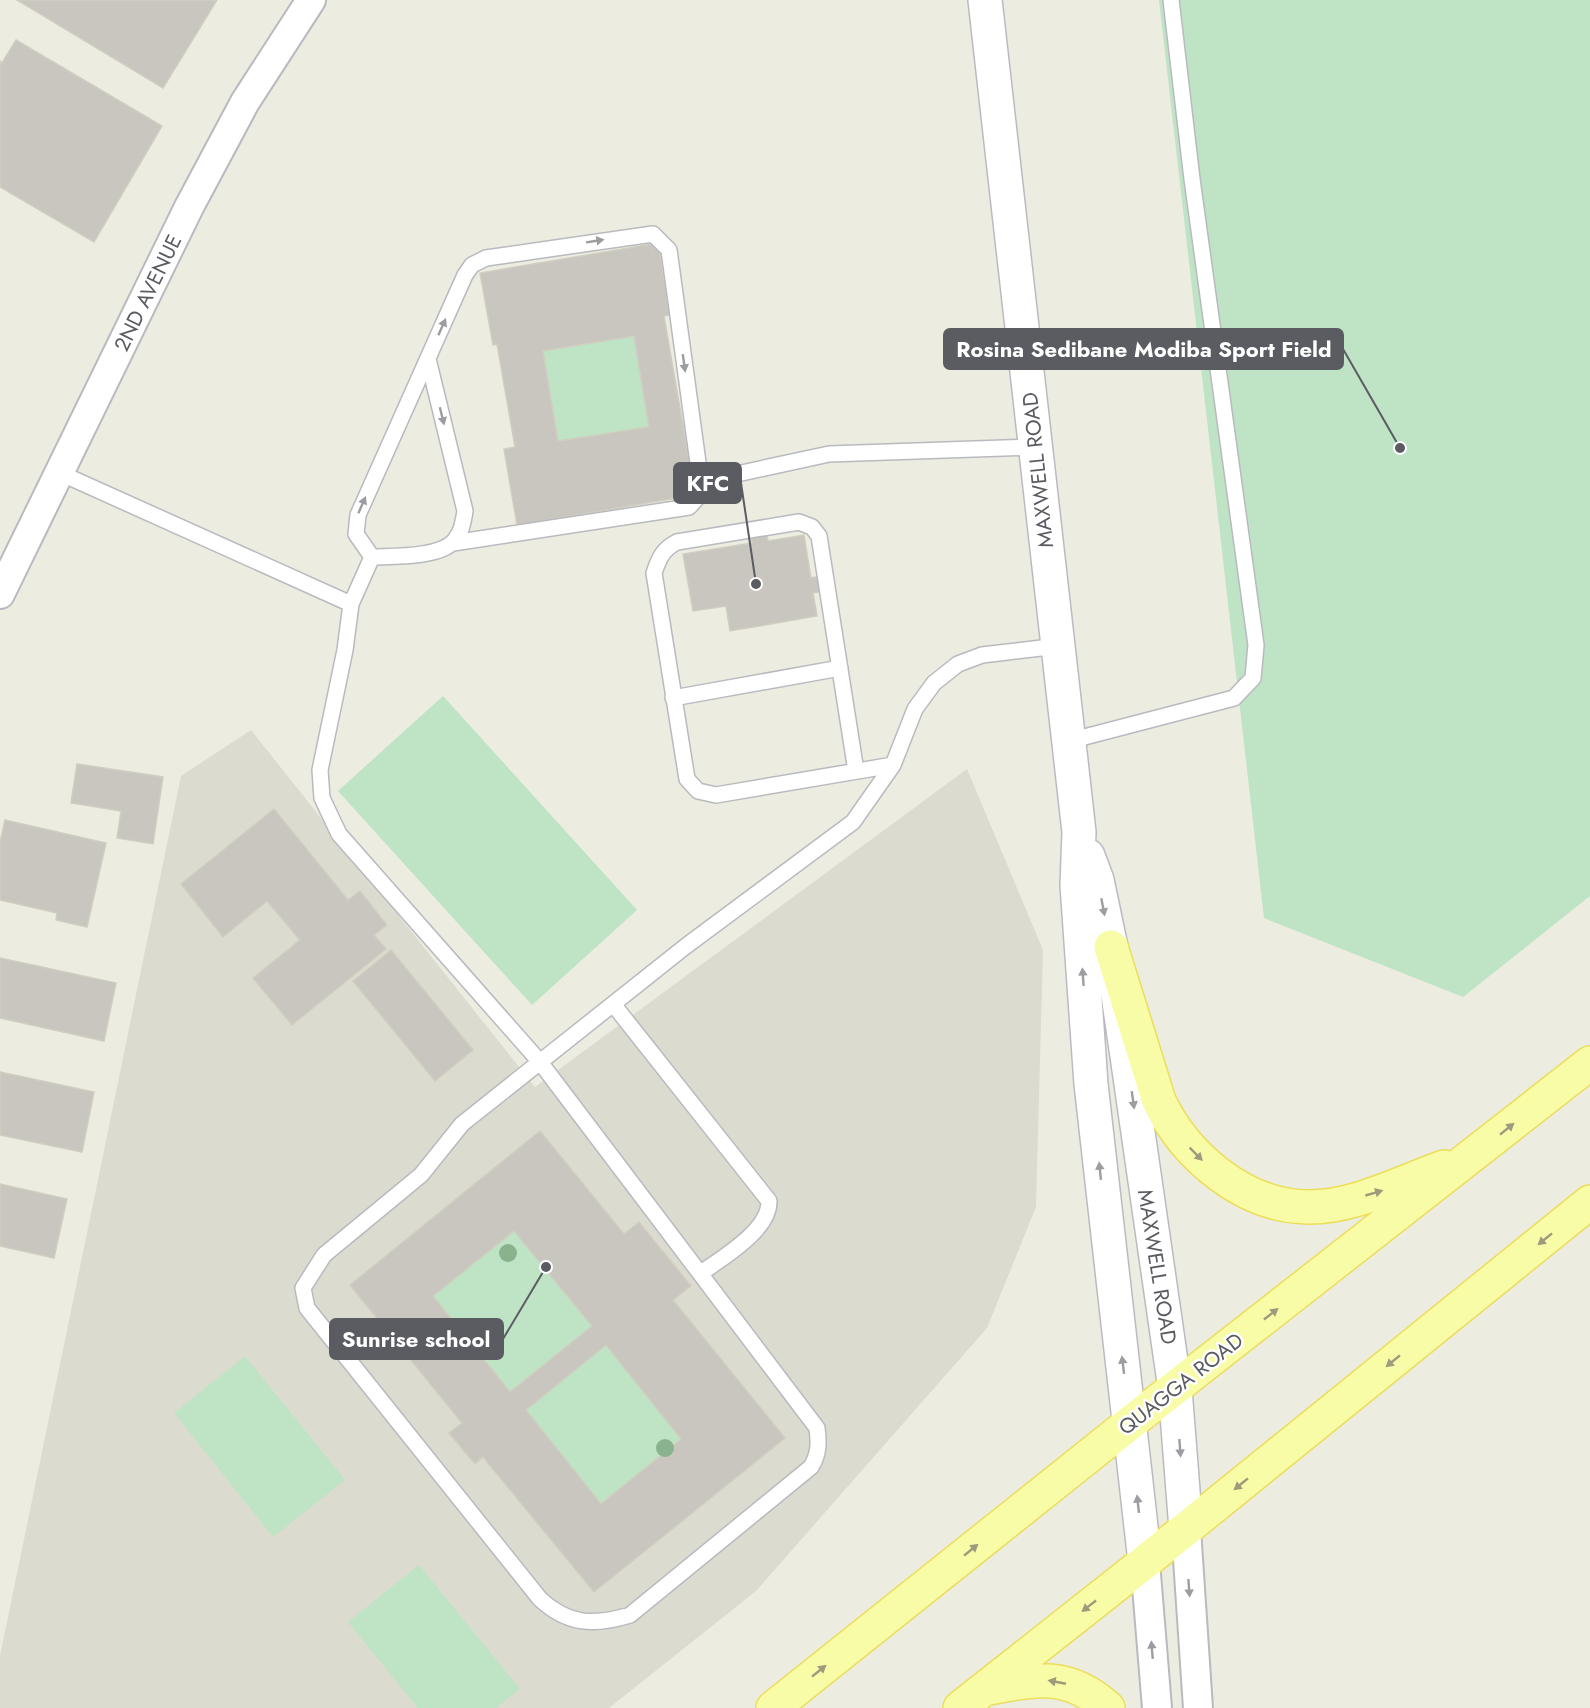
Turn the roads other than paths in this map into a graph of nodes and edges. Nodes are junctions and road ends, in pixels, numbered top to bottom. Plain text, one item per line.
1 (311, 0) edge
2 (985, 0) edge
3 (1171, 0) edge
4 (428, 359) junction
5 (1036, 447) junction
6 (60, 473) junction
7 (700, 482) junction
8 (453, 543) junction
9 (372, 557) junction
10 (0, 594) edge
11 (351, 604) junction
12 (1058, 646) junction
13 (840, 668) junction
14 (673, 698) junction
15 (1069, 741) junction
16 (893, 765) junction
17 (856, 771) junction
18 (1079, 832) junction
19 (1111, 947) junction
20 (613, 1004) junction
21 (540, 1062) junction
22 (1590, 1063) edge
23 (1473, 1156) junction
24 (1590, 1202) edge
25 (701, 1274) junction
26 (1175, 1389) junction
27 (1130, 1423) junction
28 (1186, 1529) junction
29 (1145, 1562) junction
30 (972, 1699) edge
31 (773, 1708) edge
32 (1108, 1708) edge
33 (1157, 1708) edge
34 (1198, 1708) edge

1 - 6 street, 2ND AVENUE
2 - 5 street, MAXWELL ROAD
3 - 15 lane
4 -> 7 lane
4 -> 8 lane
9 -> 4 lane
5 - 7 lane
5 - 12 street, MAXWELL ROAD
6 - 10 street, 2ND AVENUE
6 - 11 lane
7 - 8 lane
8 - 9 lane
9 - 11 lane
11 - 21 lane
12 - 15 street, MAXWELL ROAD
12 - 16 lane
13 - 14 lane
13 - 14 lane
13 - 17 lane
14 - 17 lane
15 - 18 street, MAXWELL ROAD
16 - 17 lane
16 - 20 lane
18 -> 19 street, MAXWELL ROAD
27 -> 18 street, MAXWELL ROAD
19 -> 23 main road
19 -> 26 street, MAXWELL ROAD
20 - 21 lane
20 - 25 lane
21 - 25 lane
21 - 25 lane
23 -> 22 main road, QUAGGA ROAD
26 -> 23 main road, QUAGGA ROAD
24 -> 28 main road
26 - 27 main road, QUAGGA ROAD
26 -> 28 street, MAXWELL ROAD
29 -> 27 street, MAXWELL ROAD
31 -> 27 main road, QUAGGA ROAD
28 - 29 main road
28 -> 34 street, MAXWELL ROAD
29 -> 30 main road
33 -> 29 street, MAXWELL ROAD
32 -> 30 main road

